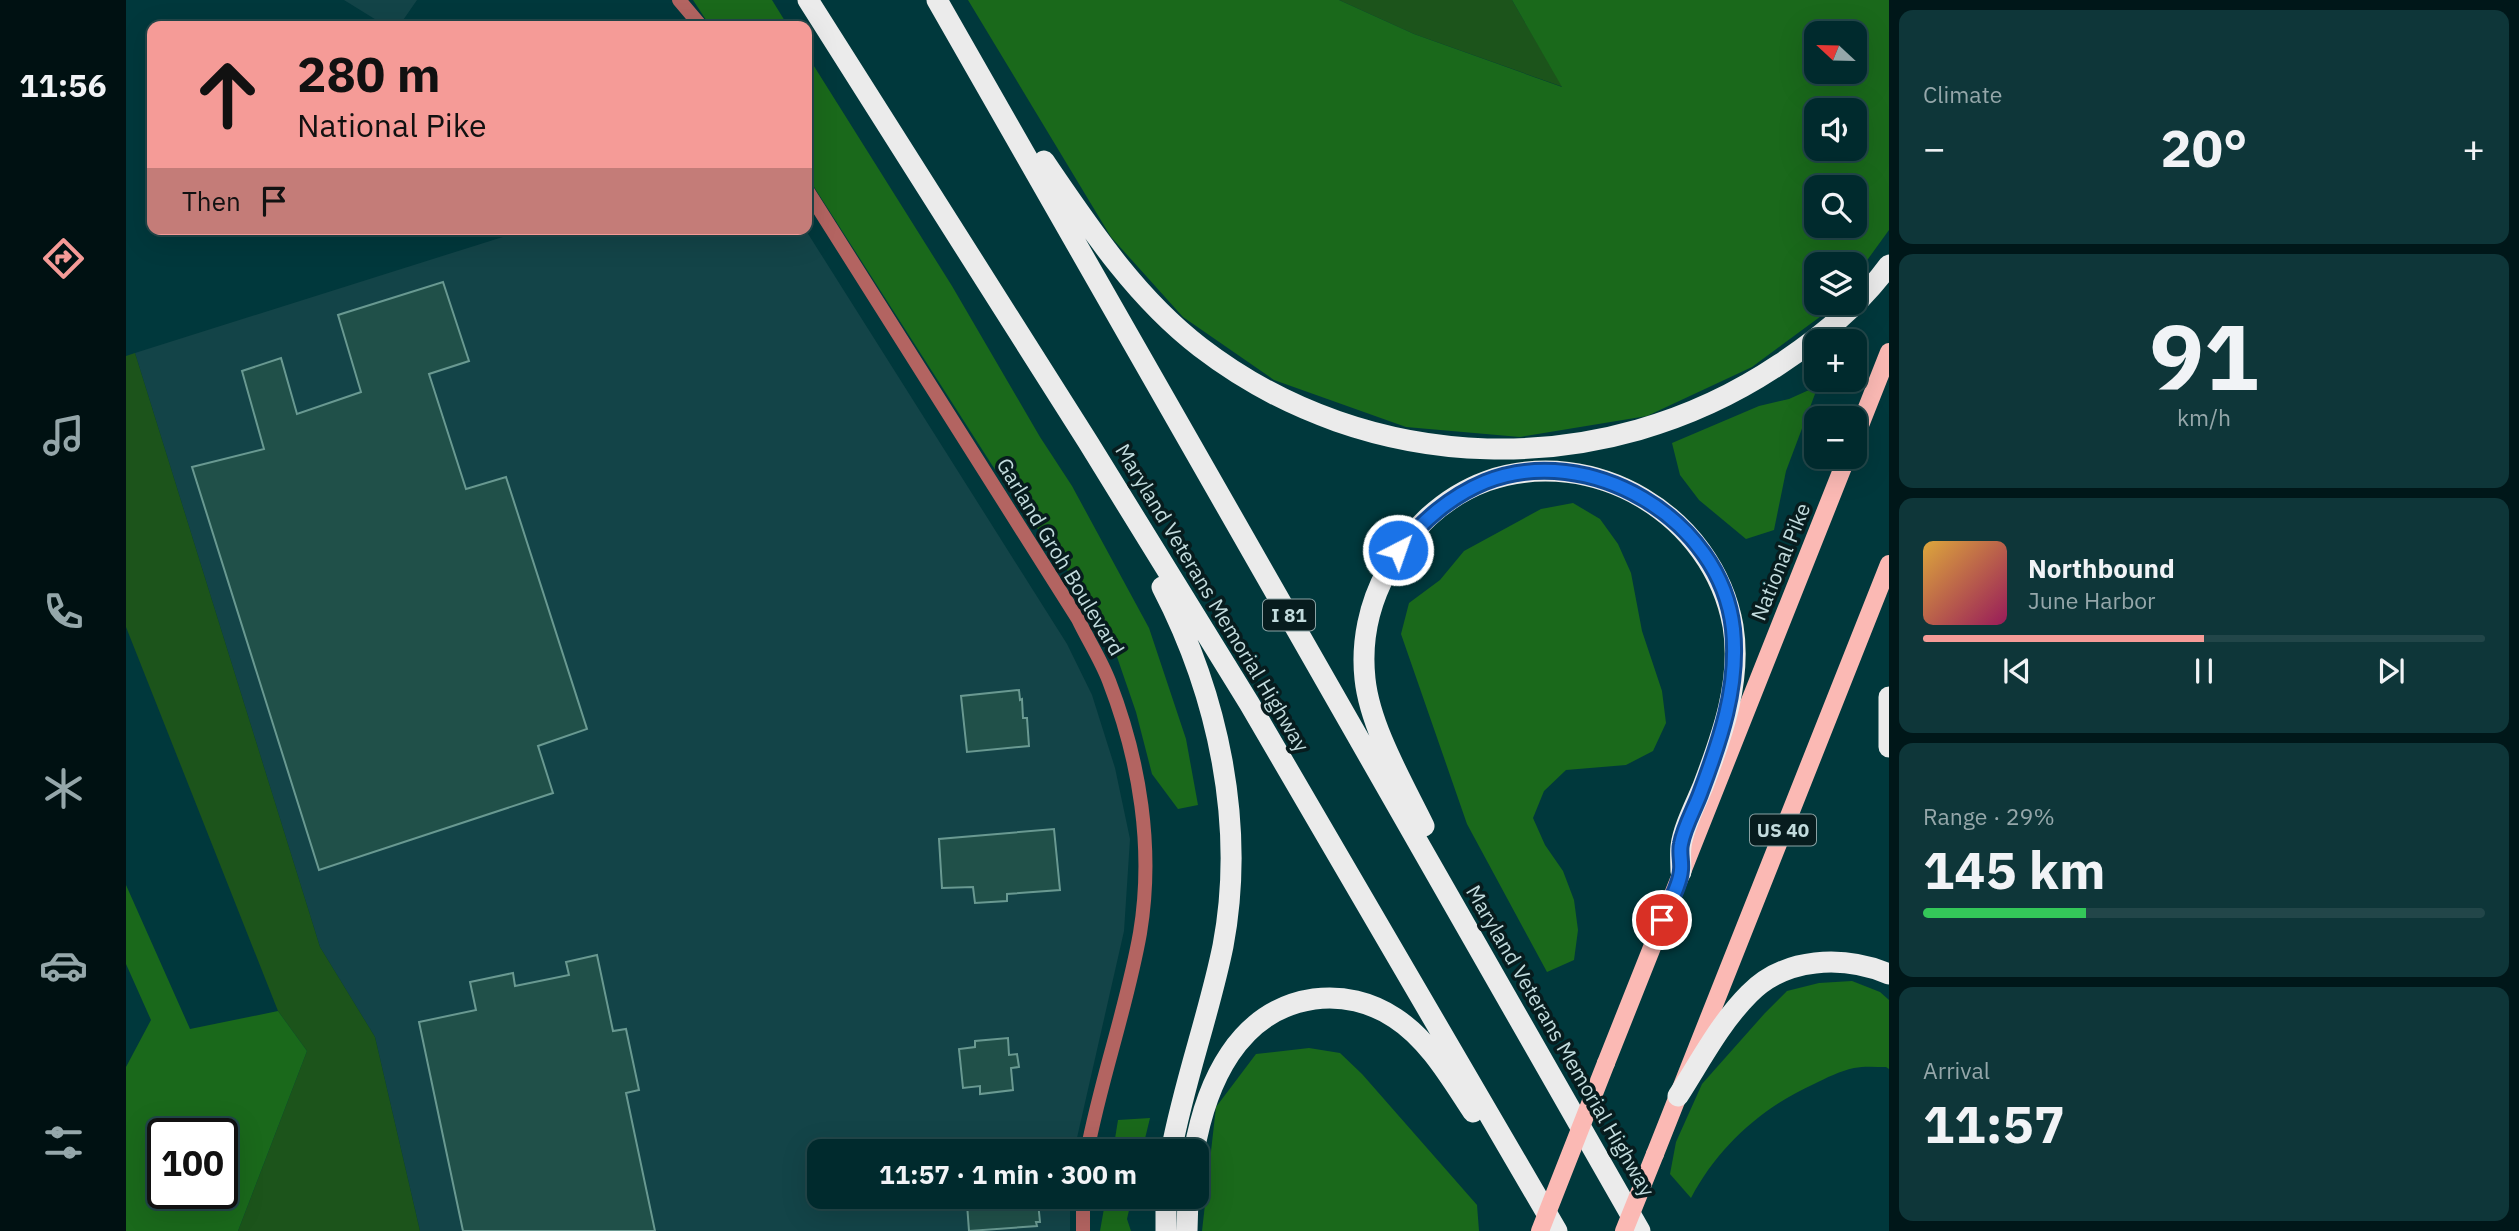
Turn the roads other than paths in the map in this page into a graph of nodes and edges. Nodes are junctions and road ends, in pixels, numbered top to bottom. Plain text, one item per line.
1 (679, 0) edge
2 (808, 0) edge
3 (937, 0) edge
4 (697, 21) edge
5 (961, 41) junction
6 (812, 198) edge
7 (1889, 265) edge
8 (1889, 352) edge
9 (1867, 408) edge
10 (1088, 442) junction
11 (1842, 469) edge
12 (1889, 564) edge
13 (1889, 697) edge
14 (1889, 747) edge
15 (1681, 872) junction
16 (1889, 974) edge
17 (1501, 986) junction
18 (1678, 1096) junction
19 (1090, 1139) edge
20 (1174, 1139) edge
21 (1198, 1139) edge
22 (1595, 1152) junction
23 (1083, 1209) edge
24 (1166, 1209) edge
25 (1188, 1209) edge
26 (1083, 1231) edge
27 (1166, 1231) edge
28 (1187, 1231) edge
29 (1540, 1231) edge
30 (1555, 1231) edge
31 (1624, 1231) edge
32 (1640, 1231) edge
33 (1649, 1231) edge

1 - 4 street
2 - 10 highway, Maryland Veterans Memorial Highway
3 - 5 highway, Maryland Veterans Memorial Highway / I 81
5 - 7 highway
5 - 17 highway, Maryland Veterans Memorial Highway / I 81
6 - 19 street, Garland Groh Boulevard
8 - 9 main road
10 - 20 highway
10 - 30 highway, Maryland Veterans Memorial Highway
11 - 15 main road, National Pike
12 - 18 main road, US 40
13 - 14 highway
15 - 17 highway
15 - 29 main road, National Pike, bridge
16 - 18 highway
17 - 22 highway, Maryland Veterans Memorial Highway / I 81
18 - 31 main road, US 40, bridge
21 - 30 highway
22 - 32 highway, Maryland Veterans Memorial Highway / I 81
22 - 33 highway
23 - 26 street
24 - 27 highway
25 - 28 highway

